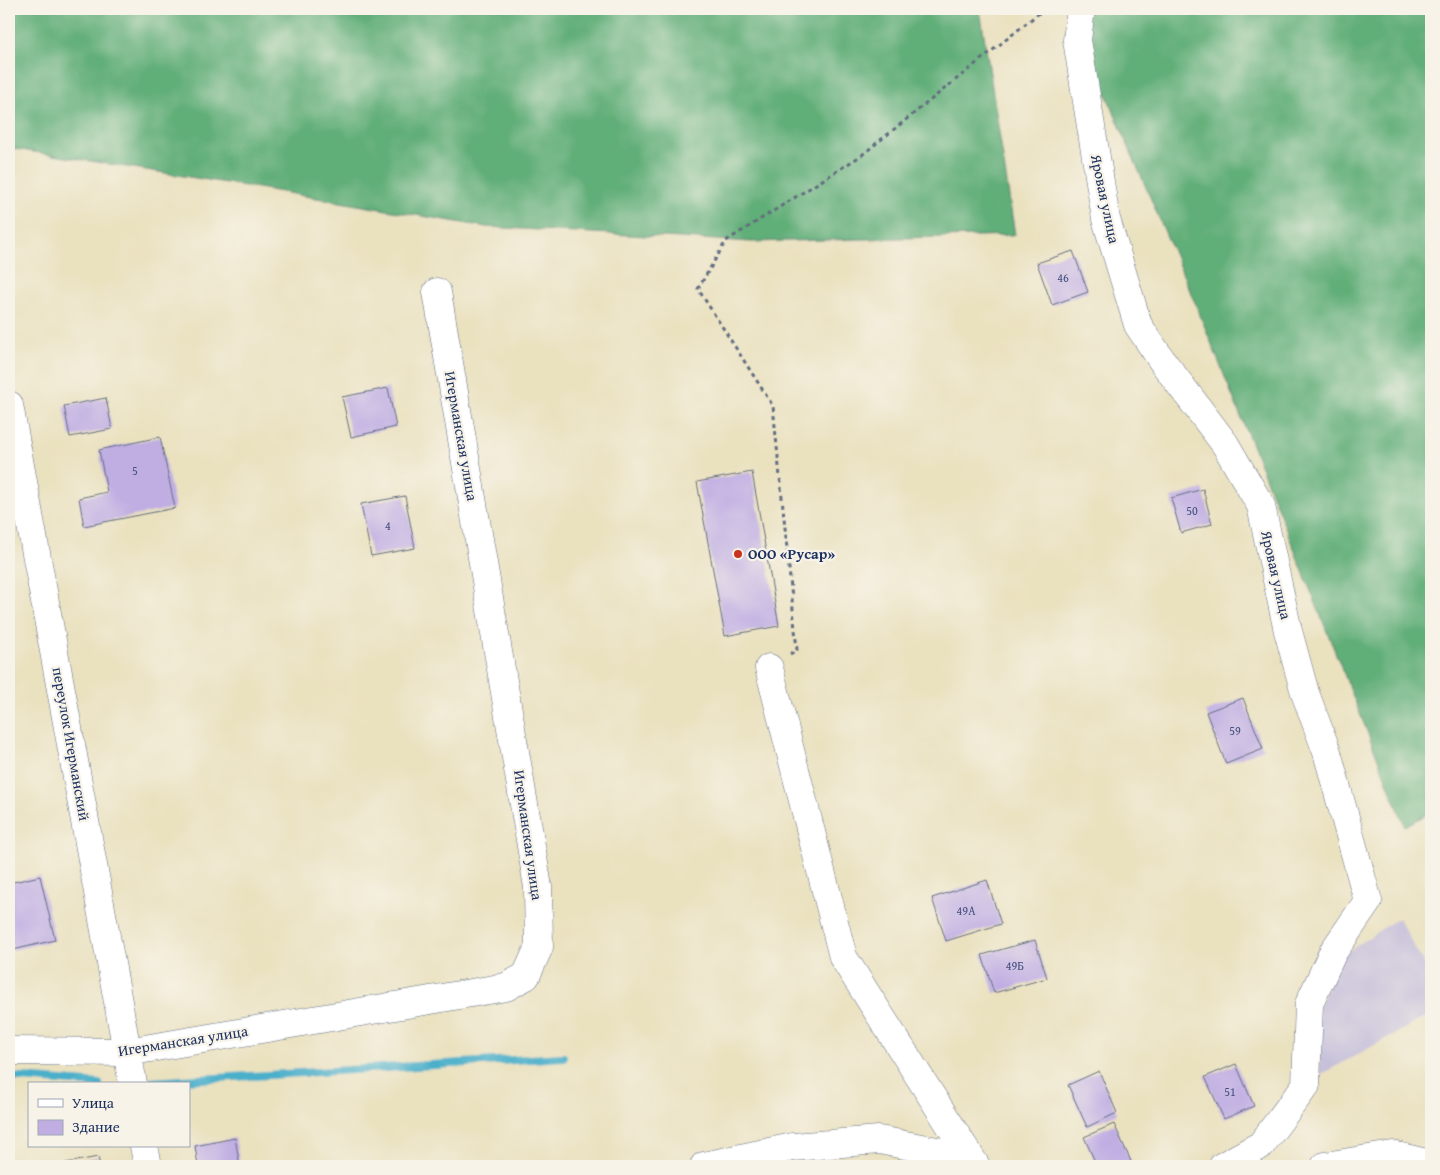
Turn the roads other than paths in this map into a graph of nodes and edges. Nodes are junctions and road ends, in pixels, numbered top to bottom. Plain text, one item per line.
1 (1081, 9) edge
2 (437, 292) dead end
3 (9, 404) edge
4 (769, 668) road end
5 (9, 1051) edge
6 (127, 1052) junction
7 (133, 1082) edge
8 (144, 1148) edge
9 (1431, 1164) edge
10 (148, 1166) edge
11 (704, 1166) edge
12 (963, 1166) edge
13 (976, 1166) edge
14 (1223, 1166) edge
15 (1325, 1166) edge

1 - 14 street, Яровая улица
2 - 6 street, Игерманская улица
3 - 6 street, переулок Игерманский
4 - 13 street
5 - 6 street, Игерманская улица
6 - 7 street, переулок Игерманский
8 - 10 street
9 - 15 street
11 - 12 street

